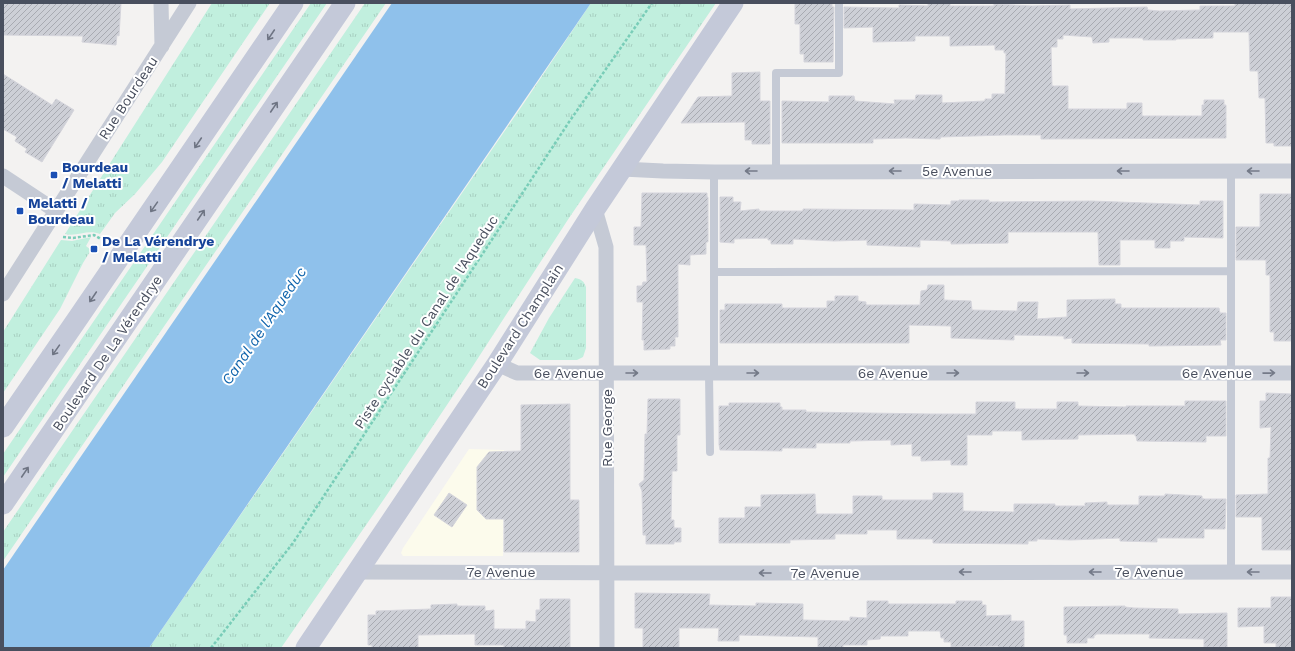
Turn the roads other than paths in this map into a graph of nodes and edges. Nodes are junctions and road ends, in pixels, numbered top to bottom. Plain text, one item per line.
1 (161, 3) edge
2 (189, 3) edge
3 (293, 3) edge
4 (345, 3) edge
5 (733, 3) edge
6 (839, 3) edge
7 (162, 46) junction
8 (622, 169) junction
9 (776, 171) junction
10 (1231, 171) junction
11 (1292, 171) edge
12 (714, 172) junction
13 (3, 176) edge
14 (595, 209) junction
15 (56, 211) junction
16 (1232, 271) junction
17 (714, 272) junction
18 (3, 294) edge
19 (497, 364) junction
20 (607, 373) junction
21 (711, 373) junction
22 (1231, 373) junction
23 (1292, 373) edge
24 (3, 427) edge
25 (710, 452) dead end
26 (3, 504) edge
27 (358, 572) junction
28 (1231, 572) junction
29 (1292, 572) edge
30 (607, 573) junction
31 (306, 648) edge
32 (607, 648) edge

1 - 7 street
2 - 7 street, Rue Bourdeau
3 -> 24 main road
26 -> 4 main road, Boulevard De La Vérendrye
5 - 8 main road, Boulevard Champlain
6 - 9 lane
7 - 15 street, Rue Bourdeau
8 - 12 street, 5e Avenue
8 - 14 main road, Boulevard Champlain
10 -> 9 street, 5e Avenue
9 -> 12 street, 5e Avenue
11 -> 10 street, 5e Avenue
10 - 16 lane
12 - 17 lane
13 - 15 street
14 - 19 main road, Boulevard Champlain
14 - 20 street, Rue George
15 - 18 street, Rue Bourdeau
16 - 17 lane
16 - 22 lane
17 - 21 lane
19 - 20 street, 6e Avenue
19 - 27 main road, Boulevard Champlain
20 -> 21 street, 6e Avenue
20 - 30 street, Rue George
21 -> 22 street, 6e Avenue
21 - 25 lane
22 -> 23 street, 6e Avenue
22 - 28 lane
27 - 30 street, 7e Avenue
27 - 31 main road, Boulevard Champlain
29 -> 28 street, 7e Avenue
28 -> 30 street, 7e Avenue
30 - 32 street, Rue George

